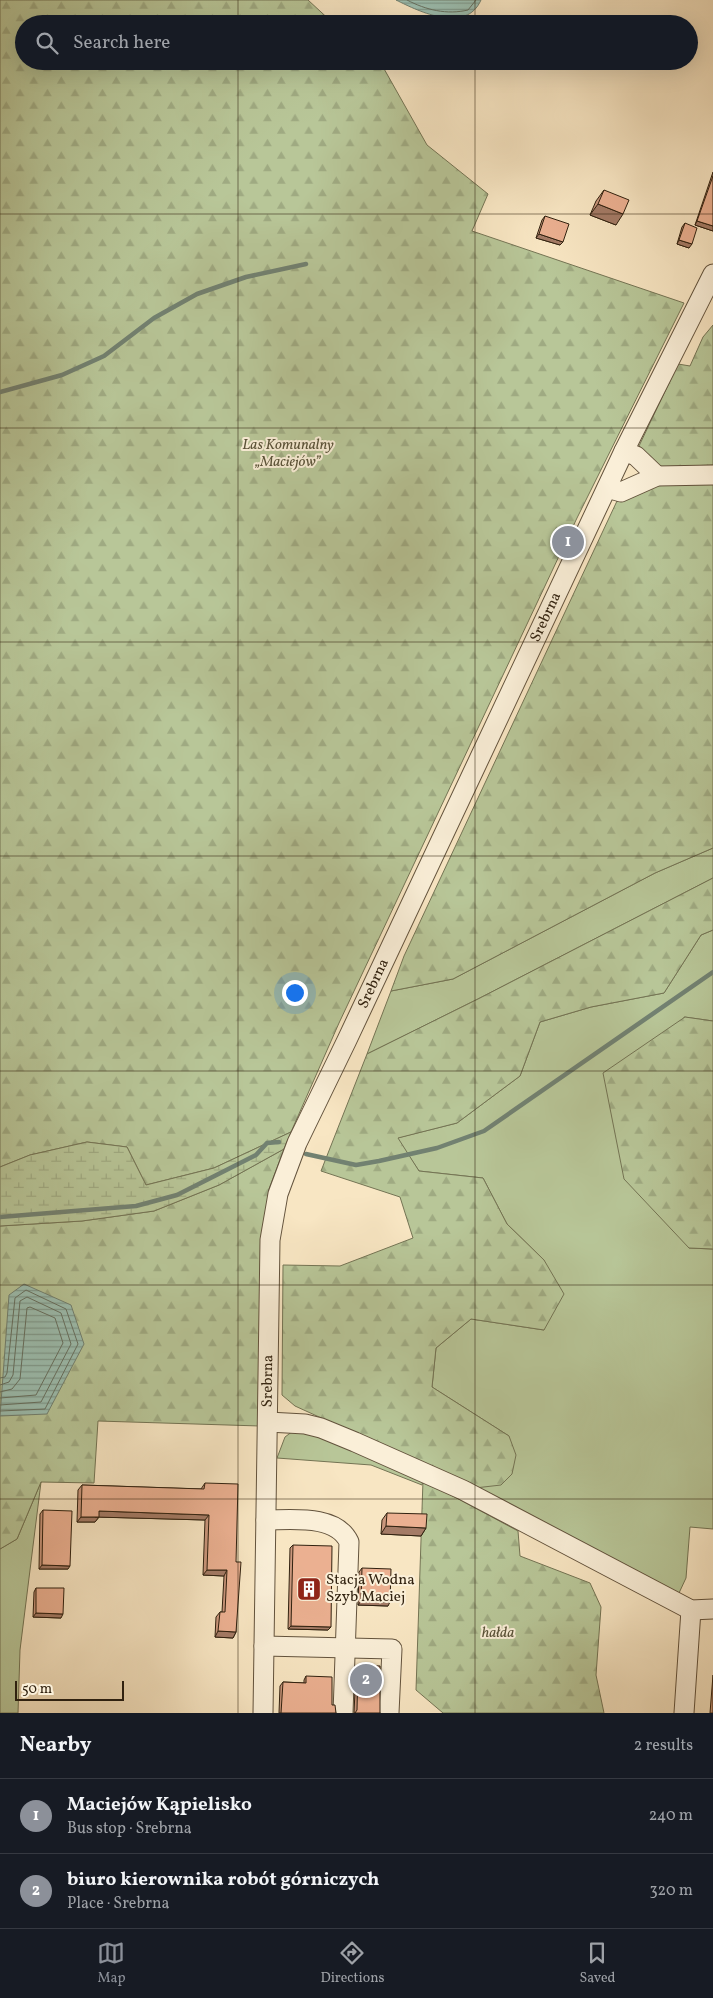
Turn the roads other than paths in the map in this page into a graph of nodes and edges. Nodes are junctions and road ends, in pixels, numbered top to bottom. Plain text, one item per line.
1 (713, 274) edge
2 (624, 451) junction
3 (713, 474) edge
4 (657, 476) junction
5 (607, 488) junction
6 (268, 1422) junction
7 (266, 1520) junction
8 (713, 1609) edge
9 (691, 1610) junction
10 (264, 1646) junction
11 (345, 1647) junction
12 (263, 1713) edge
13 (343, 1713) edge
14 (389, 1713) edge
15 (684, 1713) edge

1 - 2 street, Srebrna
2 - 4 street
2 - 5 street, Srebrna
3 - 4 street
4 - 5 street
5 - 6 street, Srebrna
6 - 7 street, Srebrna
6 - 9 street
7 - 10 street, Srebrna
7 - 11 street
8 - 9 street
9 - 15 street
10 - 11 street
10 - 12 street, Srebrna
11 - 13 street
11 - 14 street

